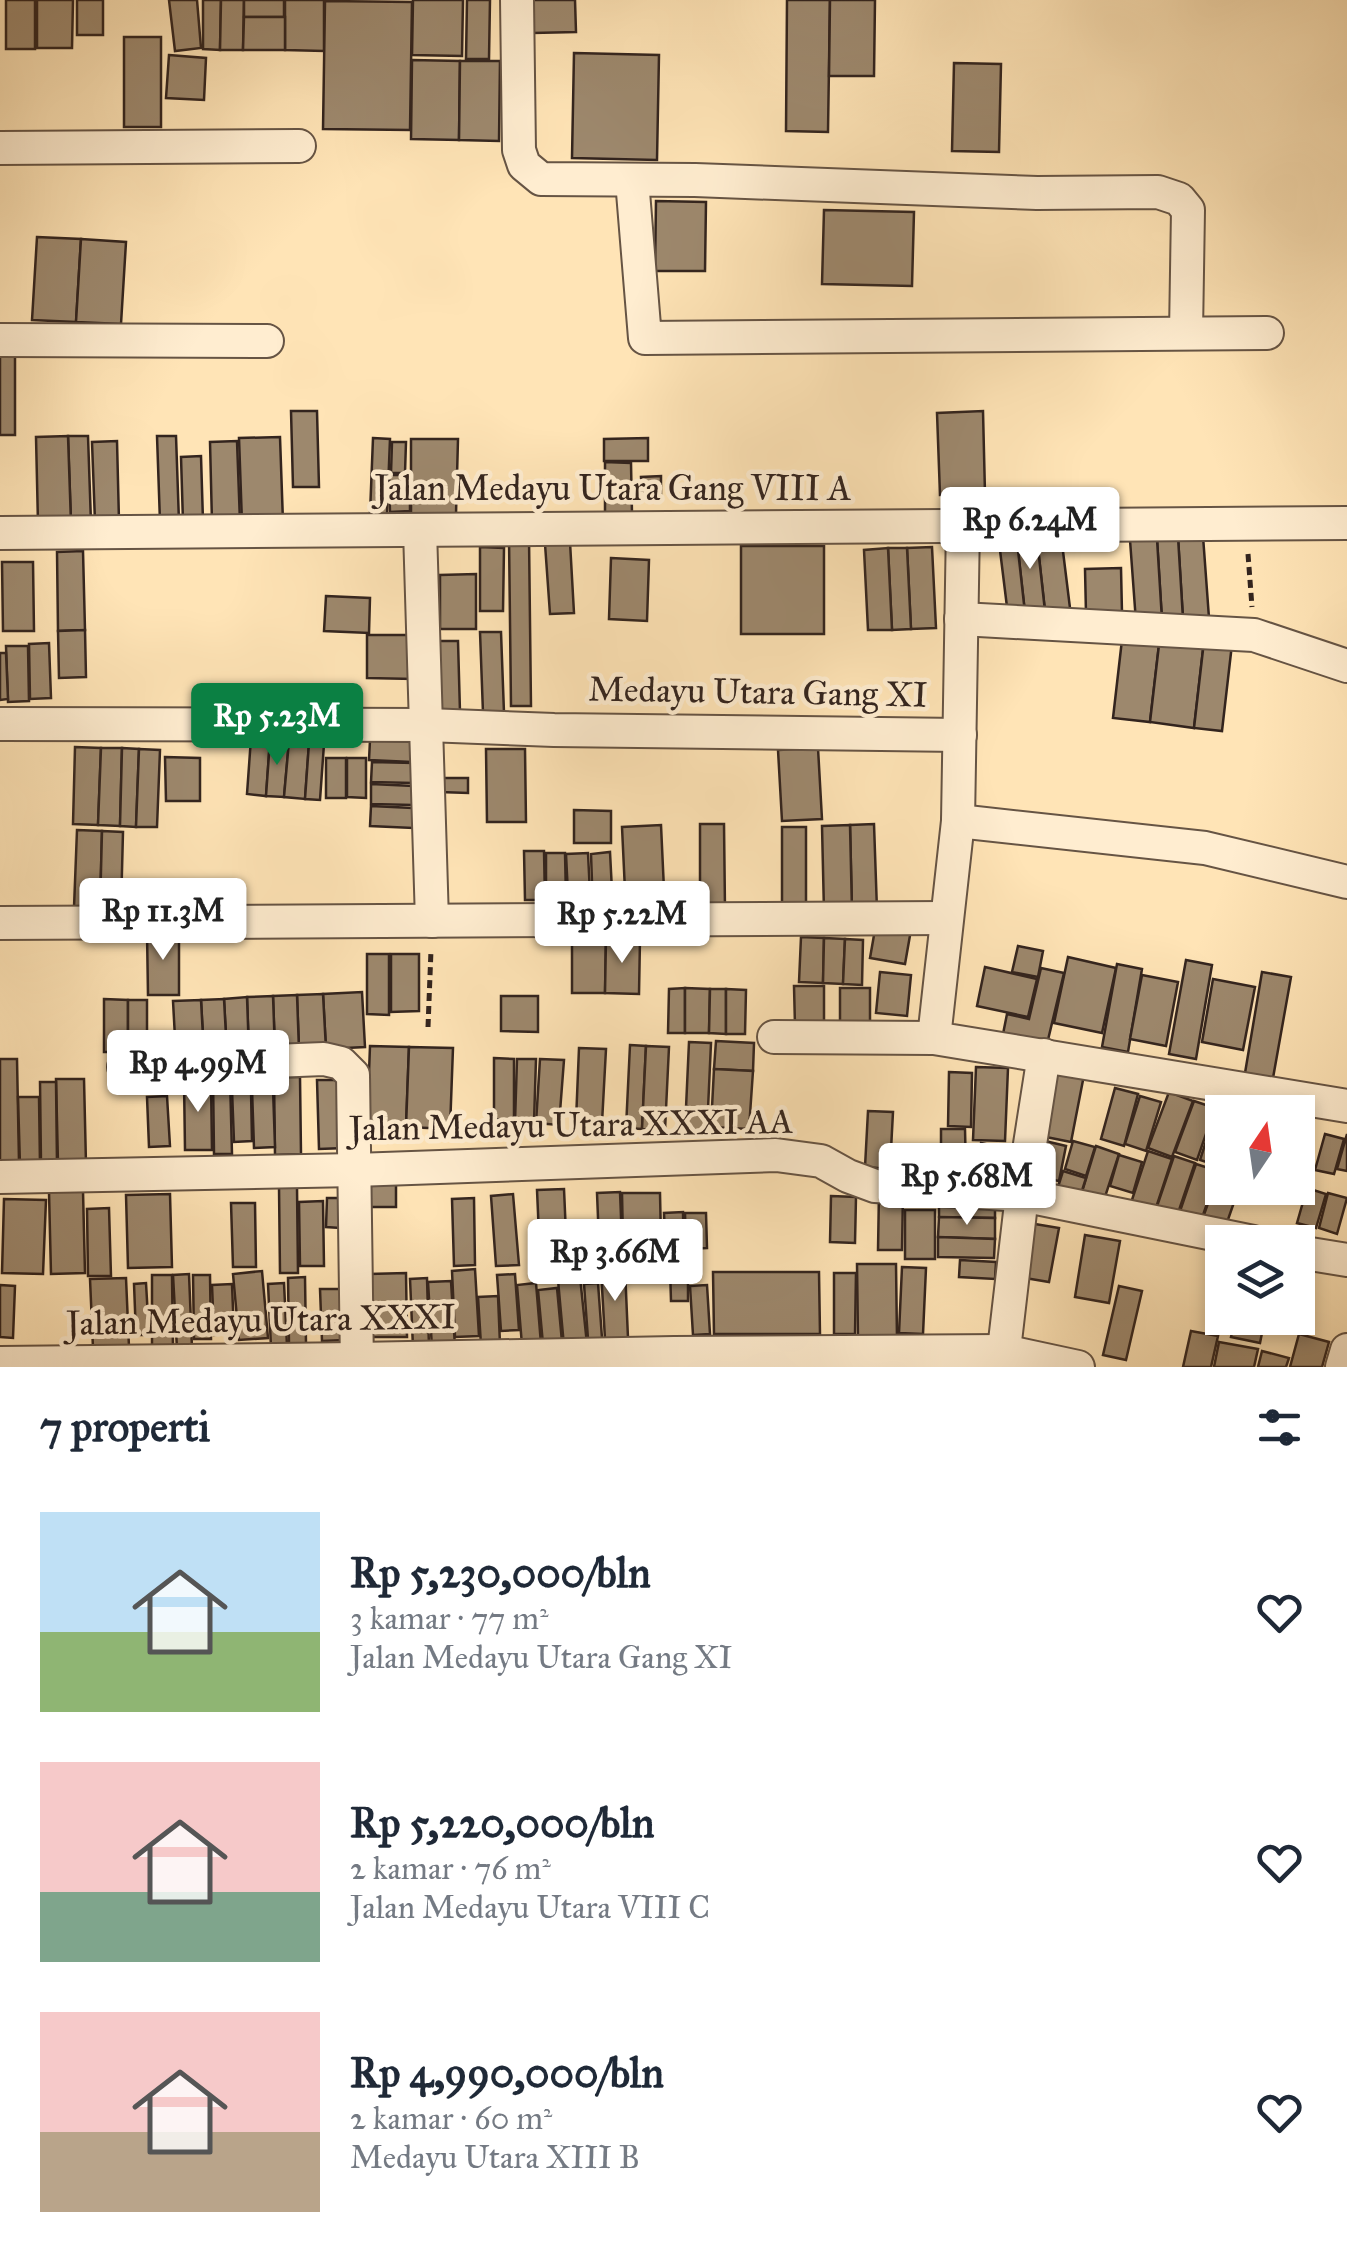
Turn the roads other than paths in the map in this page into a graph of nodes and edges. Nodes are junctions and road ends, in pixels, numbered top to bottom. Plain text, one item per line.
1 (516, 0) edge
2 (299, 146) dead end
3 (0, 148) edge
4 (632, 180) junction
5 (1267, 333) dead end
6 (1186, 334) junction
7 (0, 340) edge
8 (267, 340) dead end
9 (1347, 524) edge
10 (964, 525) junction
11 (420, 530) junction
12 (0, 534) edge
13 (961, 618) junction
14 (1347, 666) edge
15 (0, 724) edge
16 (428, 725) junction
17 (960, 735) junction
18 (958, 821) junction
19 (1347, 882) edge
20 (946, 918) junction
21 (432, 921) junction
22 (0, 923) edge
23 (774, 1037) dead end
24 (934, 1038) junction
25 (1044, 1055) junction
26 (124, 1067) dead end
27 (1347, 1106) edge
28 (356, 1170) junction
29 (0, 1177) edge
30 (1022, 1195) junction
31 (1205, 1232) edge
32 (1315, 1255) edge
33 (1347, 1260) edge
34 (1347, 1350) edge
35 (1003, 1359) edge
36 (0, 1363) edge
37 (357, 1363) edge
38 (1078, 1367) edge
39 (1342, 1367) edge

1 - 4 street
2 - 3 street
4 - 6 street
4 - 6 street
5 - 6 street
7 - 8 street
9 - 10 street, Jalan Medayu Utara Gang VIII A
10 - 11 street, Jalan Medayu Utara Gang VIII A
10 - 13 street
11 - 12 street, Jalan Medayu Utara Gang VIII A
11 - 16 street
13 - 14 street
13 - 17 street
15 - 16 street, Medayu Utara Gang XI
16 - 17 street, Medayu Utara Gang XI
16 - 21 street
17 - 18 street
18 - 19 street
18 - 20 street
20 - 21 street
20 - 24 street
21 - 22 street
23 - 24 street
24 - 25 street
25 - 27 street
25 - 30 street
26 - 28 street
28 - 29 street, Jalan Medayu Utara XXXI AA
28 - 30 street, Jalan Medayu Utara XXXI AA
28 - 37 street
30 - 31 street, Jalan Medayu Utara XXXI AA
30 - 35 street
32 - 33 street
34 - 39 street
35 - 37 street, Jalan Medayu Utara XXXI
35 - 38 street, Jalan Medayu Utara XXXI
36 - 37 street, Jalan Medayu Utara XXXI

